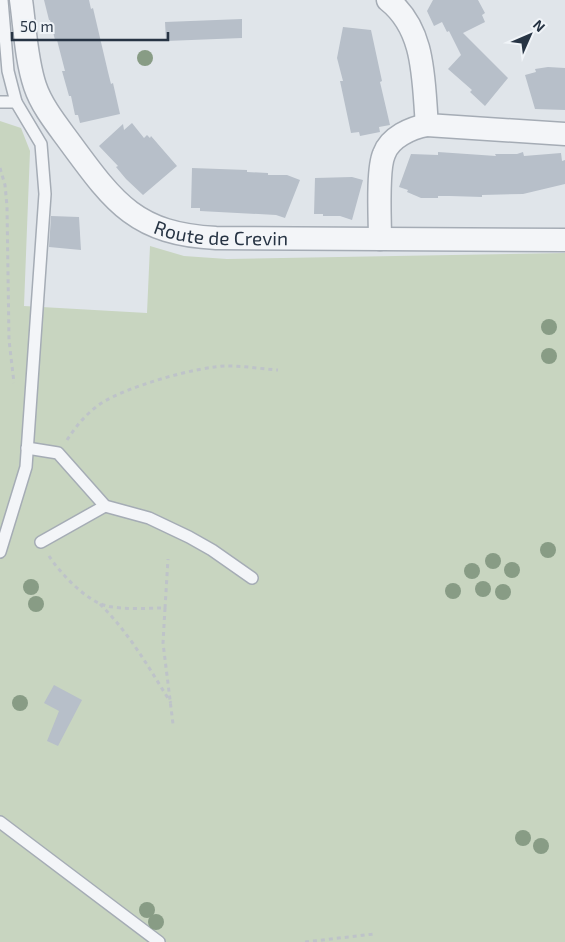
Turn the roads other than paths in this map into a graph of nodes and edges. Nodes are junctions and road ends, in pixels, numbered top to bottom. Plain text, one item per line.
1 (2, 0) edge
2 (21, 0) edge
3 (388, 0) edge
4 (0, 102) edge
5 (16, 102) junction
6 (427, 125) junction
7 (565, 134) edge
8 (380, 240) junction
9 (565, 240) edge
10 (27, 448) junction
11 (105, 506) junction
12 (41, 542) road end
13 (0, 552) edge
14 (252, 578) dead end
15 (0, 822) edge
16 (159, 942) edge

1 - 5 lane
2 - 8 street, Route de Crevin
3 - 6 street
4 - 5 lane
5 - 10 lane
6 - 7 street
6 - 8 street
8 - 9 street, Route de Crevin
10 - 11 lane
10 - 13 lane
11 - 12 lane
11 - 14 lane
15 - 16 lane

